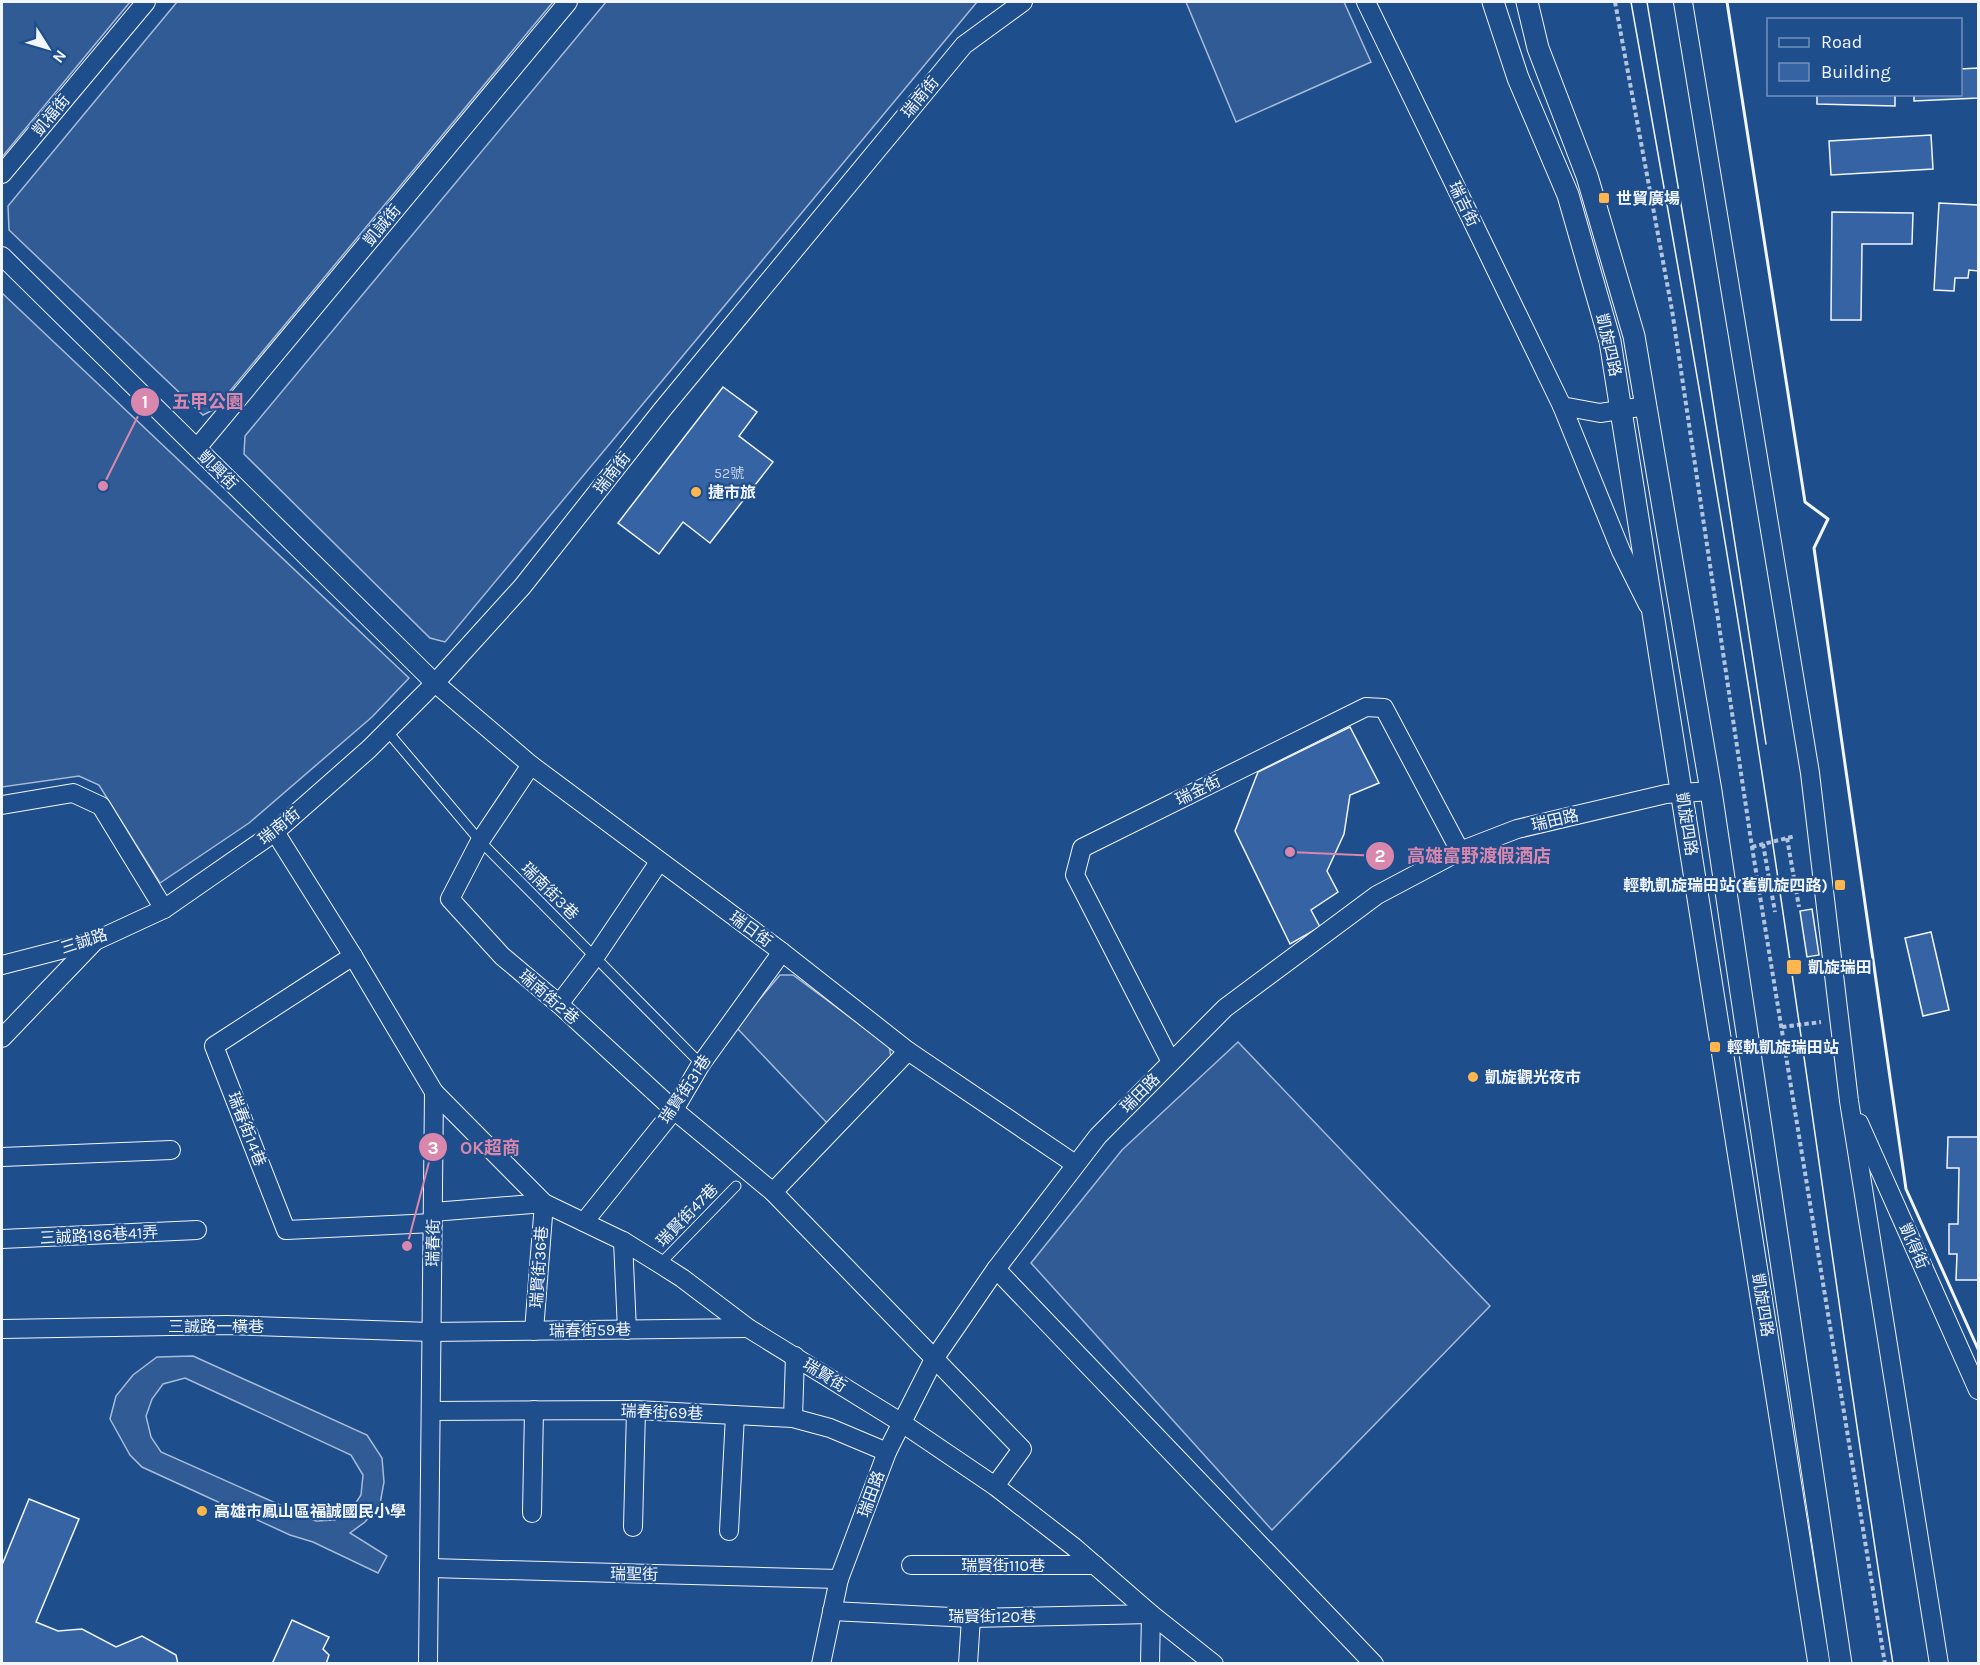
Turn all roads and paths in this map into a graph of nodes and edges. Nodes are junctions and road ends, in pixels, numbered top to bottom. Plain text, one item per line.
1 (146, 2) edge
2 (568, 2) edge
3 (1023, 2) edge
4 (1366, 2) edge
5 (1493, 2) edge
6 (1527, 2) edge
7 (1615, 2) edge
8 (1683, 2) edge
9 (2, 174) edge
10 (2, 256) edge
11 (1562, 406) junction
12 (1646, 406) junction
13 (1622, 410) junction
14 (197, 448) junction
15 (1654, 615) junction
16 (435, 683) junction
17 (387, 731) junction
18 (531, 765) junction
19 (1711, 791) junction
20 (1682, 792) junction
21 (2, 805) edge
22 (275, 832) junction
23 (1795, 836) dead end
24 (1786, 838) junction
25 (480, 841) junction
26 (1763, 844) junction
27 (1752, 847) junction
28 (1460, 851) junction
29 (659, 862) junction
30 (1799, 907) dead end
31 (164, 909) junction
32 (1775, 912) dead end
33 (95, 941) junction
34 (782, 952) junction
35 (353, 956) junction
36 (595, 957) junction
37 (2, 965) edge
38 (559, 1004) junction
39 (1815, 1014) dead end
40 (1791, 1018) dead end
41 (1840, 1018) junction
42 (1816, 1022) junction
43 (1792, 1026) junction
44 (1782, 1027) junction
45 (2, 1038) edge
46 (908, 1051) junction
47 (1171, 1062) junction
48 (701, 1064) junction
49 (434, 1092) junction
50 (1849, 1101) junction
51 (674, 1110) junction
52 (171, 1150) dead end
53 (2, 1157) edge
54 (1075, 1164) junction
55 (736, 1186) dead end
56 (772, 1192) junction
57 (543, 1203) junction
58 (433, 1218) junction
59 (584, 1222) junction
60 (196, 1230) dead end
61 (2, 1239) edge
62 (623, 1241) junction
63 (660, 1264) junction
64 (996, 1269) junction
65 (748, 1328) junction
66 (2, 1329) edge
67 (627, 1330) junction
68 (534, 1331) junction
69 (431, 1332) junction
70 (795, 1356) junction
71 (934, 1359) junction
72 (1978, 1390) edge
73 (534, 1410) junction
74 (636, 1410) junction
75 (431, 1411) junction
76 (735, 1415) junction
77 (793, 1418) junction
78 (902, 1423) junction
79 (887, 1452) junction
80 (995, 1486) junction
81 (532, 1513) dead end
82 (633, 1527) dead end
83 (729, 1531) dead end
84 (911, 1565) dead end
85 (1095, 1565) junction
86 (430, 1568) junction
87 (839, 1579) junction
88 (832, 1611) junction
89 (1151, 1614) junction
90 (971, 1618) junction
91 (428, 1664) edge
92 (821, 1664) edge
93 (968, 1664) edge
94 (1150, 1664) edge
95 (1214, 1664) edge
96 (1374, 1664) edge
97 (1819, 1664) edge
98 (1841, 1664) edge
99 (1885, 1664) edge
100 (1939, 1664) edge

1 - 9 street, 凱福街
2 - 14 street, 凱誠街
3 - 16 street, 瑞南街
4 - 11 street, 瑞吉街
5 - 13 street, 凱旋四路
6 - 12 street, 凱旋四路
7 - 27 path
8 - 41 street
10 - 14 street, 凱興街
11 - 13 street
11 - 15 street, 瑞吉街
12 - 13 street
12 - 19 street, 凱旋四路
13 - 15 street, 凱旋四路
14 - 16 street, 凱興街
15 - 20 street, 凱旋四路
16 - 17 street, 瑞南街
16 - 18 street, 瑞日街
17 - 22 street, 瑞南街
17 - 25 lane, 瑞南街3巷
18 - 25 street, 瑞南街2巷
18 - 29 street, 瑞日街
19 - 20 street, 瑞田路
19 - 98 street, 凱旋四路
20 - 28 street, 瑞田路
20 - 97 street, 凱旋四路
21 - 31 street
22 - 31 street, 瑞南街
22 - 35 street
23 - 24 path
24 - 26 path
24 - 30 path
25 - 36 lane, 瑞南街3巷
25 - 38 street, 瑞南街2巷
26 - 27 path
26 - 32 path
27 - 44 path
28 - 47 street, 瑞田路
28 - 47 street, 瑞金街
29 - 34 street, 瑞日街
29 - 36 street
31 - 33 street, 三誠路
33 - 37 street, 三誠路
33 - 45 street
34 - 46 street, 瑞日街
34 - 48 street, 瑞賢街31巷
35 - 49 street
35 - 58 street, 瑞春街14巷
36 - 38 street
36 - 48 lane, 瑞南街3巷
38 - 51 street, 瑞南街2巷
39 - 42 path
40 - 43 path
41 - 42 path
41 - 50 street
42 - 43 path
43 - 44 path
44 - 99 path
46 - 54 street, 瑞日街
46 - 56 street
47 - 54 street, 瑞田路
48 - 51 street, 瑞賢街31巷
49 - 57 street, 瑞賢街
49 - 58 street, 瑞春街
50 - 72 street, 凱得街
50 - 100 street
51 - 56 street, 瑞南街2巷
51 - 59 street, 瑞賢街31巷
52 - 53 street
54 - 64 street, 瑞田路
55 - 63 lane, 瑞賢街47巷
56 - 71 street, 瑞南街2巷
57 - 58 street
57 - 59 street, 瑞賢街
57 - 68 street, 瑞賢街36巷
58 - 69 street, 瑞春街
59 - 62 street, 瑞賢街
60 - 61 street, 三誠路186巷41弄
62 - 63 street, 瑞賢街
62 - 67 street
63 - 65 street, 瑞賢街
64 - 71 street, 瑞田路
64 - 96 street
65 - 67 street, 瑞春街59巷
65 - 70 street, 瑞賢街
66 - 69 street, 三誠路一橫巷
67 - 68 street, 瑞春街59巷
68 - 69 street, 瑞春街59巷
69 - 75 street, 瑞春街
70 - 77 street
70 - 78 street, 瑞賢街
71 - 78 street, 瑞田路
71 - 80 street, 瑞南街2巷
73 - 74 street, 瑞春街69巷
73 - 75 street, 瑞春街69巷
73 - 81 street
74 - 76 street, 瑞春街69巷
74 - 82 street
75 - 86 street, 瑞春街
76 - 77 street, 瑞春街69巷
76 - 83 street
77 - 79 street, 瑞春街69巷
78 - 79 street, 瑞田路
78 - 80 street, 瑞賢街
79 - 87 street, 瑞田路
80 - 85 street, 瑞賢街
84 - 85 street, 瑞賢街110巷
85 - 89 street, 瑞賢街
86 - 87 street, 瑞聖街
86 - 91 street, 瑞春街
87 - 88 street, 瑞田路
88 - 90 street, 瑞賢街120巷
88 - 92 street, 瑞田路
89 - 90 street, 瑞賢街120巷
89 - 94 street
89 - 95 street, 瑞賢街
90 - 93 street

